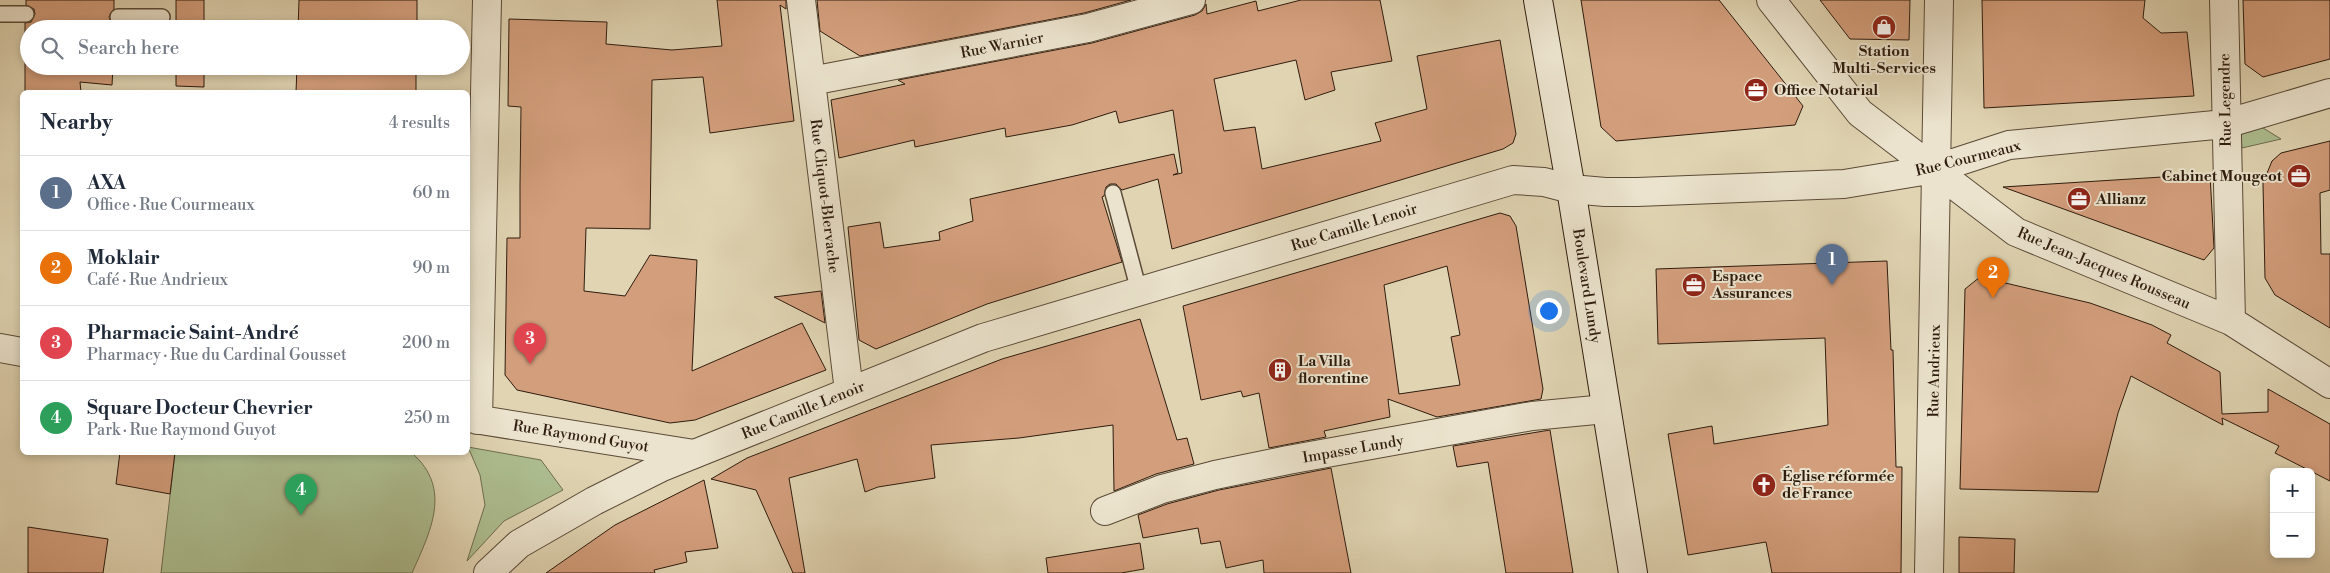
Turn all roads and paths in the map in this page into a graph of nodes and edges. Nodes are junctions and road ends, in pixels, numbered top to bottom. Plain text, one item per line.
1 (487, 0) edge
2 (801, 0) edge
3 (1191, 0) edge
4 (1538, 0) edge
5 (1771, 0) edge
6 (1939, 0) edge
7 (2224, 0) edge
8 (0, 14) edge
9 (26, 14) dead end
10 (118, 17) dead end
11 (162, 17) dead end
12 (811, 81) junction
13 (2330, 93) edge
14 (2225, 124) junction
15 (1935, 169) junction
16 (1571, 189) junction
17 (1113, 193) dead end
18 (1139, 291) junction
19 (2231, 321) junction
20 (0, 348) edge
21 (20, 352) edge
22 (2330, 384) edge
23 (849, 391) junction
24 (1606, 409) junction
25 (473, 419) edge
26 (694, 454) junction
27 (1105, 511) dead end
28 (488, 573) edge
29 (1633, 573) edge
30 (1929, 573) edge

1 - 25 street
2 - 12 street, Rue Cliquot-Blervache
3 - 12 street, Rue Warnier
4 - 16 street, Boulevard Lundy
5 - 15 street, Rue Jean-Jacques Rousseau
6 - 15 street, Rue Andrieux
7 - 14 street, Rue Legendre
8 - 9 lane
10 - 11 lane
12 - 23 street, Rue Cliquot-Blervache
13 - 14 street, Rue Courmeaux
14 - 15 street, Rue Courmeaux
14 - 19 street, Rue Legendre
15 - 16 street, Rue Courmeaux
15 - 19 street, Rue Jean-Jacques Rousseau
15 - 30 street, Rue Andrieux
16 - 18 street, Rue Camille Lenoir
16 - 24 street, Boulevard Lundy
17 - 18 lane
18 - 23 street, Rue Camille Lenoir
19 - 22 street, Rue Jean-Jacques Rousseau
20 - 21 street
23 - 26 street, Rue Camille Lenoir
24 - 27 street, Impasse Lundy
24 - 29 street, Boulevard Lundy
25 - 26 street, Rue Raymond Guyot
26 - 28 street, Rue Camille Lenoir

